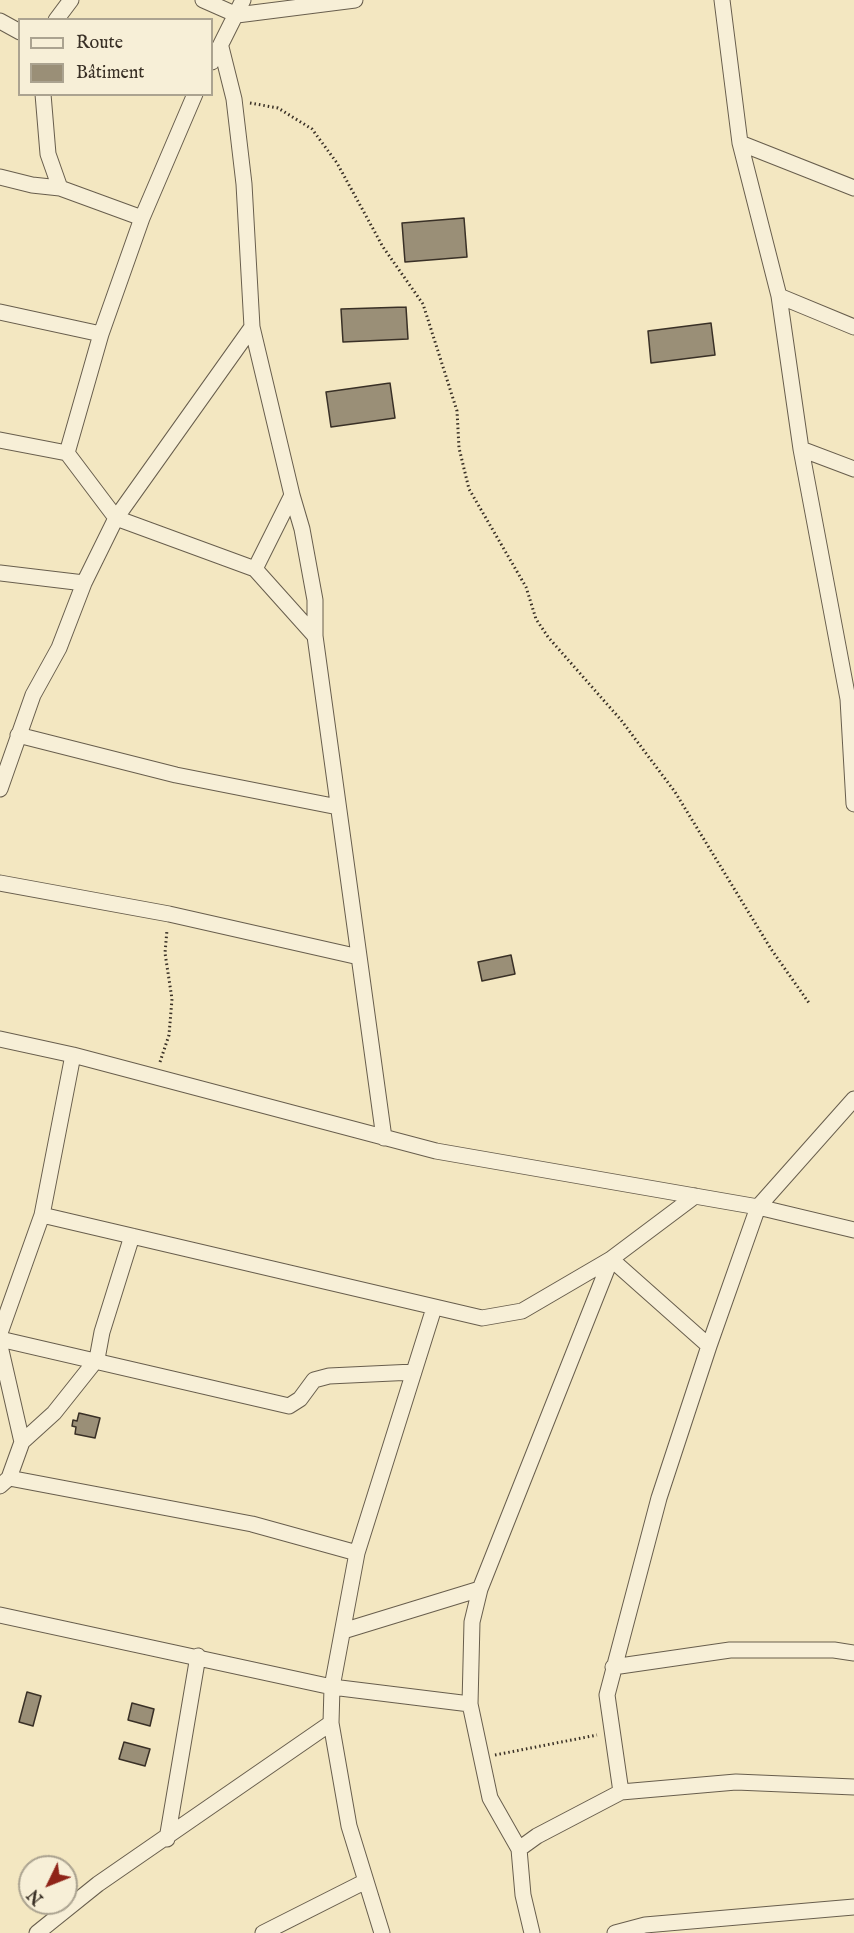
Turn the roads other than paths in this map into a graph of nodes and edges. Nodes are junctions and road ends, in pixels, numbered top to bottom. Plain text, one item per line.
1 (71, 0) edge
2 (203, 0) edge
3 (243, 0) edge
4 (355, 0) edge
5 (722, 0) edge
6 (237, 15) junction
7 (58, 18) edge
8 (0, 21) edge
9 (18, 31) edge
10 (221, 46) junction
11 (213, 60) edge
12 (43, 96) edge
13 (194, 96) edge
14 (740, 143) junction
15 (0, 177) edge
16 (60, 188) junction
17 (854, 188) edge
18 (142, 218) junction
19 (779, 296) junction
20 (0, 312) edge
21 (252, 327) junction
22 (854, 327) edge
23 (101, 334) junction
24 (0, 440) edge
25 (801, 449) junction
26 (67, 453) junction
27 (854, 469) edge
28 (292, 495) junction
29 (116, 518) junction
30 (255, 568) junction
31 (0, 573) edge
32 (84, 583) junction
33 (315, 636) junction
34 (18, 735) junction
35 (0, 789) edge
36 (854, 804) edge
37 (338, 807) junction
38 (0, 883) edge
39 (359, 957) junction
40 (0, 1039) edge
41 (73, 1055) junction
42 (854, 1100) edge
43 (384, 1138) junction
44 (695, 1196) junction
45 (758, 1207) junction
46 (42, 1215) junction
47 (854, 1230) edge
48 (132, 1236) junction
49 (611, 1259) junction
50 (434, 1308) junction
51 (0, 1334) edge
52 (0, 1339) edge
53 (0, 1346) edge
54 (709, 1346) junction
55 (97, 1359) junction
56 (414, 1372) junction
57 (22, 1442) junction
58 (4, 1482) edge
59 (357, 1553) junction
60 (480, 1589) junction
61 (0, 1615) edge
62 (343, 1631) junction
63 (854, 1653) edge
64 (198, 1656) junction
65 (613, 1666) junction
66 (332, 1687) junction
67 (470, 1704) junction
68 (331, 1723) junction
69 (854, 1787) edge
70 (621, 1792) junction
71 (167, 1839) junction
72 (519, 1849) junction
73 (366, 1881) junction
74 (854, 1907) edge
75 (37, 1933) edge
76 (263, 1933) edge
77 (382, 1933) edge
78 (532, 1933) edge
79 (615, 1933) edge

1 - 7 street
2 - 6 street
3 - 6 street
4 - 6 street
5 - 14 street
6 - 10 street
8 - 9 street
10 - 11 street
10 - 21 street
12 - 16 street
13 - 18 street
14 - 17 street
14 - 19 street
15 - 16 street
16 - 18 street
18 - 23 street
19 - 22 street
19 - 25 street
20 - 23 street
21 - 28 street
21 - 29 street
23 - 26 street
24 - 26 street
25 - 27 street
25 - 36 street
26 - 29 street
28 - 30 street
28 - 33 street
29 - 30 street
29 - 32 street
30 - 33 street
31 - 32 street
32 - 34 street
33 - 37 street
34 - 35 street
34 - 37 street
37 - 39 street
38 - 39 street
39 - 43 street
40 - 41 street
41 - 43 street
41 - 46 street
42 - 45 street
43 - 44 street
44 - 45 street
44 - 49 street
45 - 47 street
45 - 54 street
46 - 48 street
46 - 51 street
48 - 50 street
48 - 55 street
49 - 50 street
49 - 54 street
49 - 60 street
50 - 56 street
52 - 55 street
53 - 57 street
54 - 65 street
55 - 56 street
55 - 57 street
56 - 59 street
57 - 58 street
58 - 59 street
59 - 62 street
60 - 62 street
60 - 67 street
61 - 64 street
62 - 66 street
63 - 65 street
64 - 66 street
64 - 71 street
65 - 70 street
66 - 67 street
66 - 68 street
67 - 72 street
68 - 71 street
68 - 73 street
69 - 70 street
70 - 72 street
71 - 75 street
72 - 78 street
73 - 76 street
73 - 77 street
74 - 79 street

